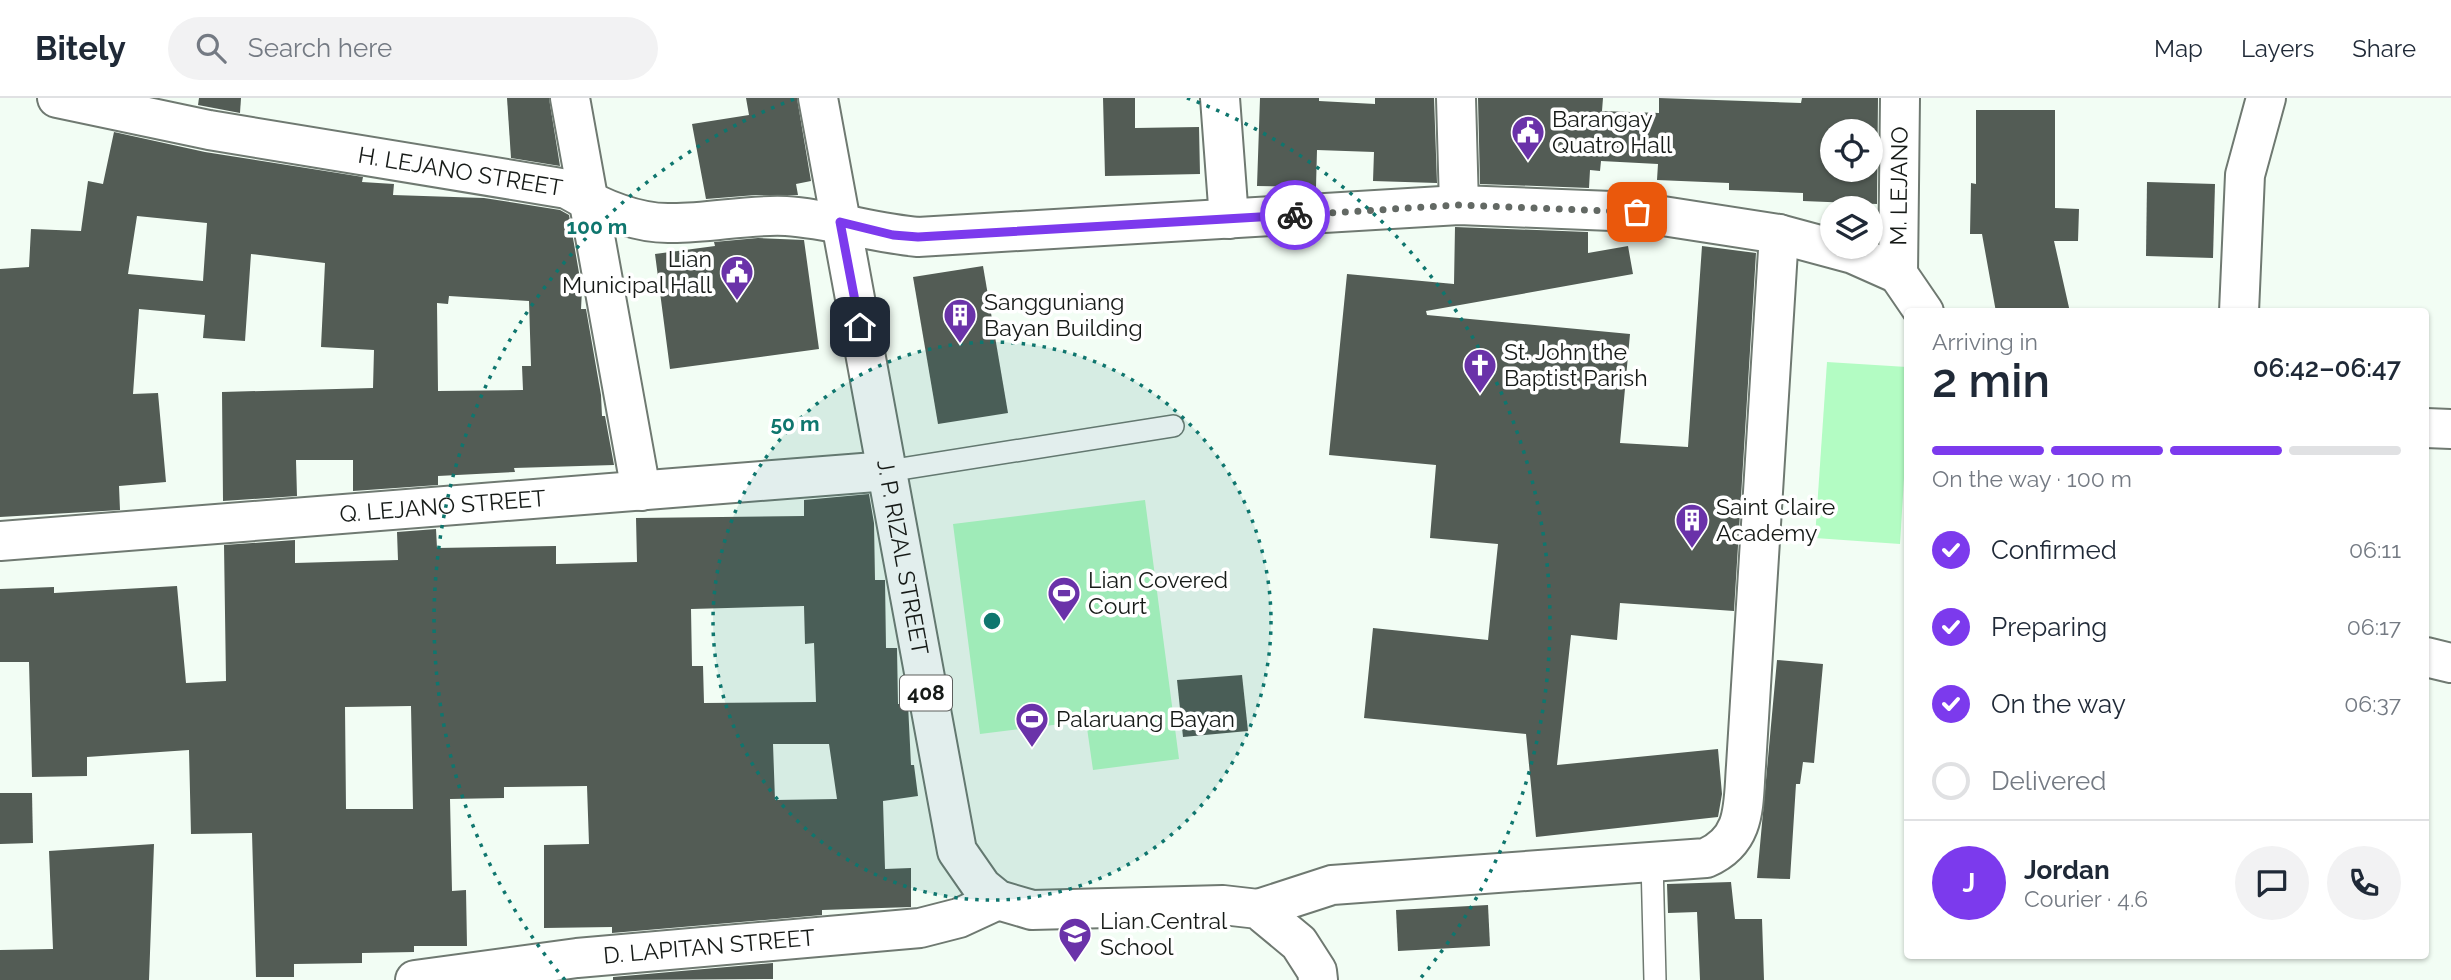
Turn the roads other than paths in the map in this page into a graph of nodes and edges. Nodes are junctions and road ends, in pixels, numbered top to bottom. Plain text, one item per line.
1 (57, 98) edge
2 (570, 98) edge
3 (818, 98) edge
4 (1220, 98) edge
5 (1456, 98) edge
6 (1900, 98) edge
7 (2266, 98) edge
8 (591, 203) junction
9 (1459, 205) junction
10 (1229, 219) junction
11 (840, 222) junction
12 (1779, 234) junction
13 (1898, 274) junction
14 (1921, 308) edge
15 (2239, 308) edge
16 (1174, 426) dead end
17 (2429, 428) edge
18 (2451, 429) edge
19 (888, 471) junction
20 (641, 491) junction
21 (0, 541) edge
22 (2429, 658) edge
23 (2451, 663) edge
24 (1652, 861) junction
25 (998, 900) junction
26 (1258, 909) junction
27 (577, 969) edge
28 (415, 980) edge
29 (1318, 980) edge
30 (1655, 980) edge

1 - 8 street, H. LEJANO STREET
2 - 8 street
3 - 11 street, J. P. RIZAL STREET / 408
4 - 10 street
5 - 9 street
6 - 13 street, M. LEJANO
7 - 15 street
8 - 11 street, H. LEJANO STREET
8 - 20 street
9 - 10 street, H. LEJANO STREET
9 - 12 street, H. LEJANO STREET
10 - 11 street, H. LEJANO STREET
11 - 19 street, J. P. RIZAL STREET / 408
12 - 13 street, H. LEJANO STREET
12 - 24 street
13 - 14 street
16 - 19 lane
17 - 18 street
19 - 20 street, Q. LEJANO STREET
19 - 25 street, J. P. RIZAL STREET / 408
20 - 21 street, Q. LEJANO STREET
22 - 23 street
24 - 26 street
24 - 30 lane
25 - 26 street
25 - 27 street, D. LAPITAN STREET
26 - 29 street
27 - 28 street, D. LAPITAN STREET

